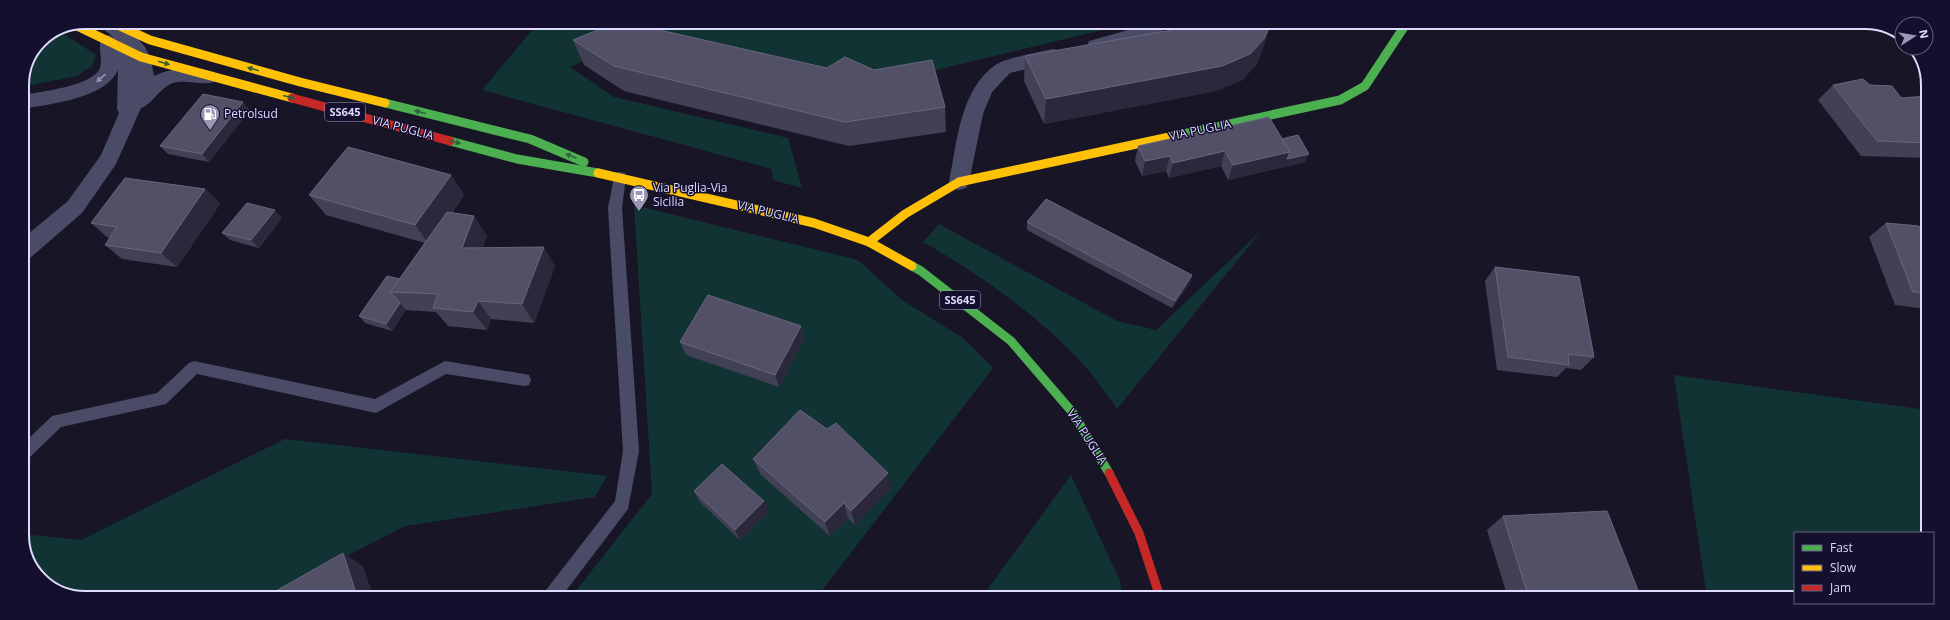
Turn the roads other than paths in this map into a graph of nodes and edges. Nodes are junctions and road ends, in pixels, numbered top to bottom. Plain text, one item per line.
1 (83, 29) edge
2 (116, 29) edge
3 (126, 29) edge
4 (1153, 29) edge
5 (1403, 29) edge
6 (109, 42) junction
7 (141, 57) junction
8 (218, 78) junction
9 (29, 101) edge
10 (127, 115) junction
11 (620, 177) junction
12 (959, 182) junction
13 (869, 242) junction
14 (29, 246) edge
15 (524, 380) dead end
16 (29, 448) edge
17 (556, 591) edge
18 (1158, 591) edge

1 - 6 main road, VIA PUGLIA / SS645
2 - 7 street
11 -> 3 main road, VIA PUGLIA / SS645
4 - 12 street
5 - 12 main road, VIA PUGLIA
6 - 7 main road, VIA PUGLIA / SS645
6 -> 9 street
6 - 10 street
7 -> 8 main road, VIA PUGLIA / SS645
7 - 10 street
8 - 10 street
8 -> 11 main road, VIA PUGLIA / SS645
10 - 14 street
11 - 13 main road, VIA PUGLIA / SS645
11 - 17 lane
12 - 13 main road, VIA PUGLIA
13 - 18 main road, VIA PUGLIA / SS645
15 - 16 lane

